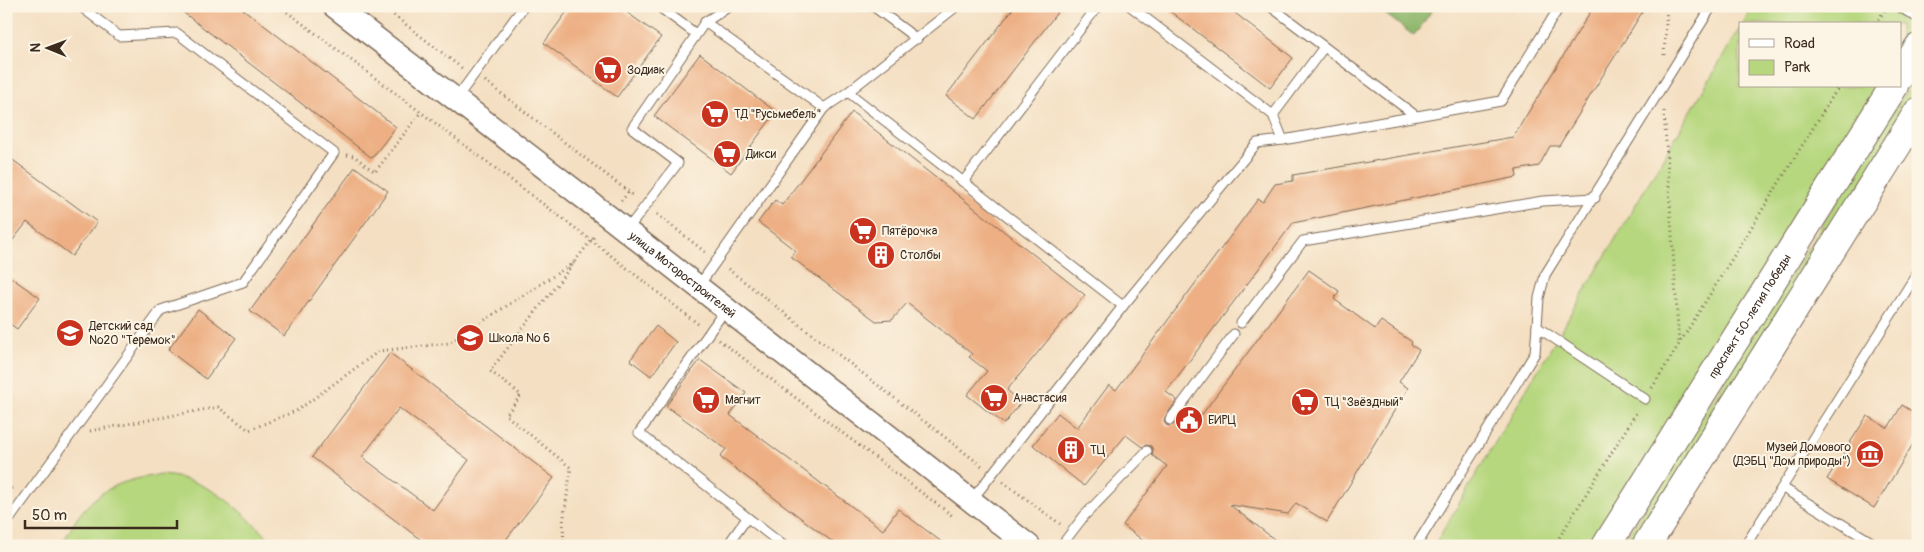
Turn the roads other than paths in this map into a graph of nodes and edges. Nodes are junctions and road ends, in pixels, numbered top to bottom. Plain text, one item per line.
1 (80, 6) edge
2 (334, 6) edge
3 (524, 6) edge
4 (658, 6) edge
5 (730, 6) edge
6 (873, 6) edge
7 (957, 6) edge
8 (1098, 6) edge
9 (1130, 6) edge
10 (1270, 6) edge
11 (1560, 6) edge
12 (1712, 6) edge
13 (1898, 6) edge
14 (1918, 18) edge
15 (705, 22) junction
16 (696, 34) junction
17 (917, 38) junction
18 (1324, 47) junction
19 (1918, 48) edge
20 (1902, 73) edge
21 (1893, 88) edge
22 (848, 92) junction
23 (455, 100) junction
24 (824, 108) junction
25 (1918, 112) edge
26 (1273, 115) junction
27 (1416, 116) junction
28 (1283, 140) junction
29 (963, 182) junction
30 (1595, 198) junction
31 (626, 231) junction
32 (1918, 272) edge
33 (698, 287) junction
34 (1123, 306) junction
35 (725, 309) junction
36 (1241, 324) dead end
37 (1537, 327) junction
38 (1234, 334) dead end
39 (1645, 399) road end
40 (1170, 420) dead end
41 (1147, 451) dead end
42 (1783, 488) junction
43 (971, 501) junction
44 (747, 518) junction
45 (6, 524) edge
46 (1862, 542) edge
47 (727, 546) edge
48 (784, 546) edge
49 (1028, 546) edge
50 (1062, 546) edge
51 (1416, 546) edge
52 (1606, 546) edge
53 (1646, 546) edge
54 (1745, 546) edge
55 (1878, 546) edge

1 - 45 lane
2 - 23 street, улица Моторостроителей
3 - 23 lane
4 - 16 lane
5 - 15 lane
6 - 17 lane
7 - 17 lane
8 - 29 lane
9 - 26 lane
10 - 18 lane
11 - 27 lane
12 - 30 lane
13 - 14 lane
15 - 16 lane
15 - 24 lane
16 - 31 lane
17 - 22 lane
18 - 26 lane
18 - 27 lane
19 - 20 main road
21 - 52 main road, проспект 50-летия Победы
22 - 24 lane
22 - 29 lane
23 - 31 street, улица Моторостроителей
24 - 33 lane
25 - 53 main road
26 - 28 lane
27 - 28 lane
28 - 34 lane
29 - 34 lane
30 - 36 lane
30 - 37 lane
31 - 33 street, улица Моторостроителей
32 - 42 lane
33 - 35 street, улица Моторостроителей
34 - 43 lane
35 - 43 street, улица Моторостроителей
35 - 44 lane
37 - 39 lane
37 - 51 lane
38 - 40 lane
41 - 50 lane
42 - 46 lane
42 - 54 lane
43 - 49 street, улица Моторостроителей
44 - 47 lane
44 - 48 lane
46 - 55 lane

